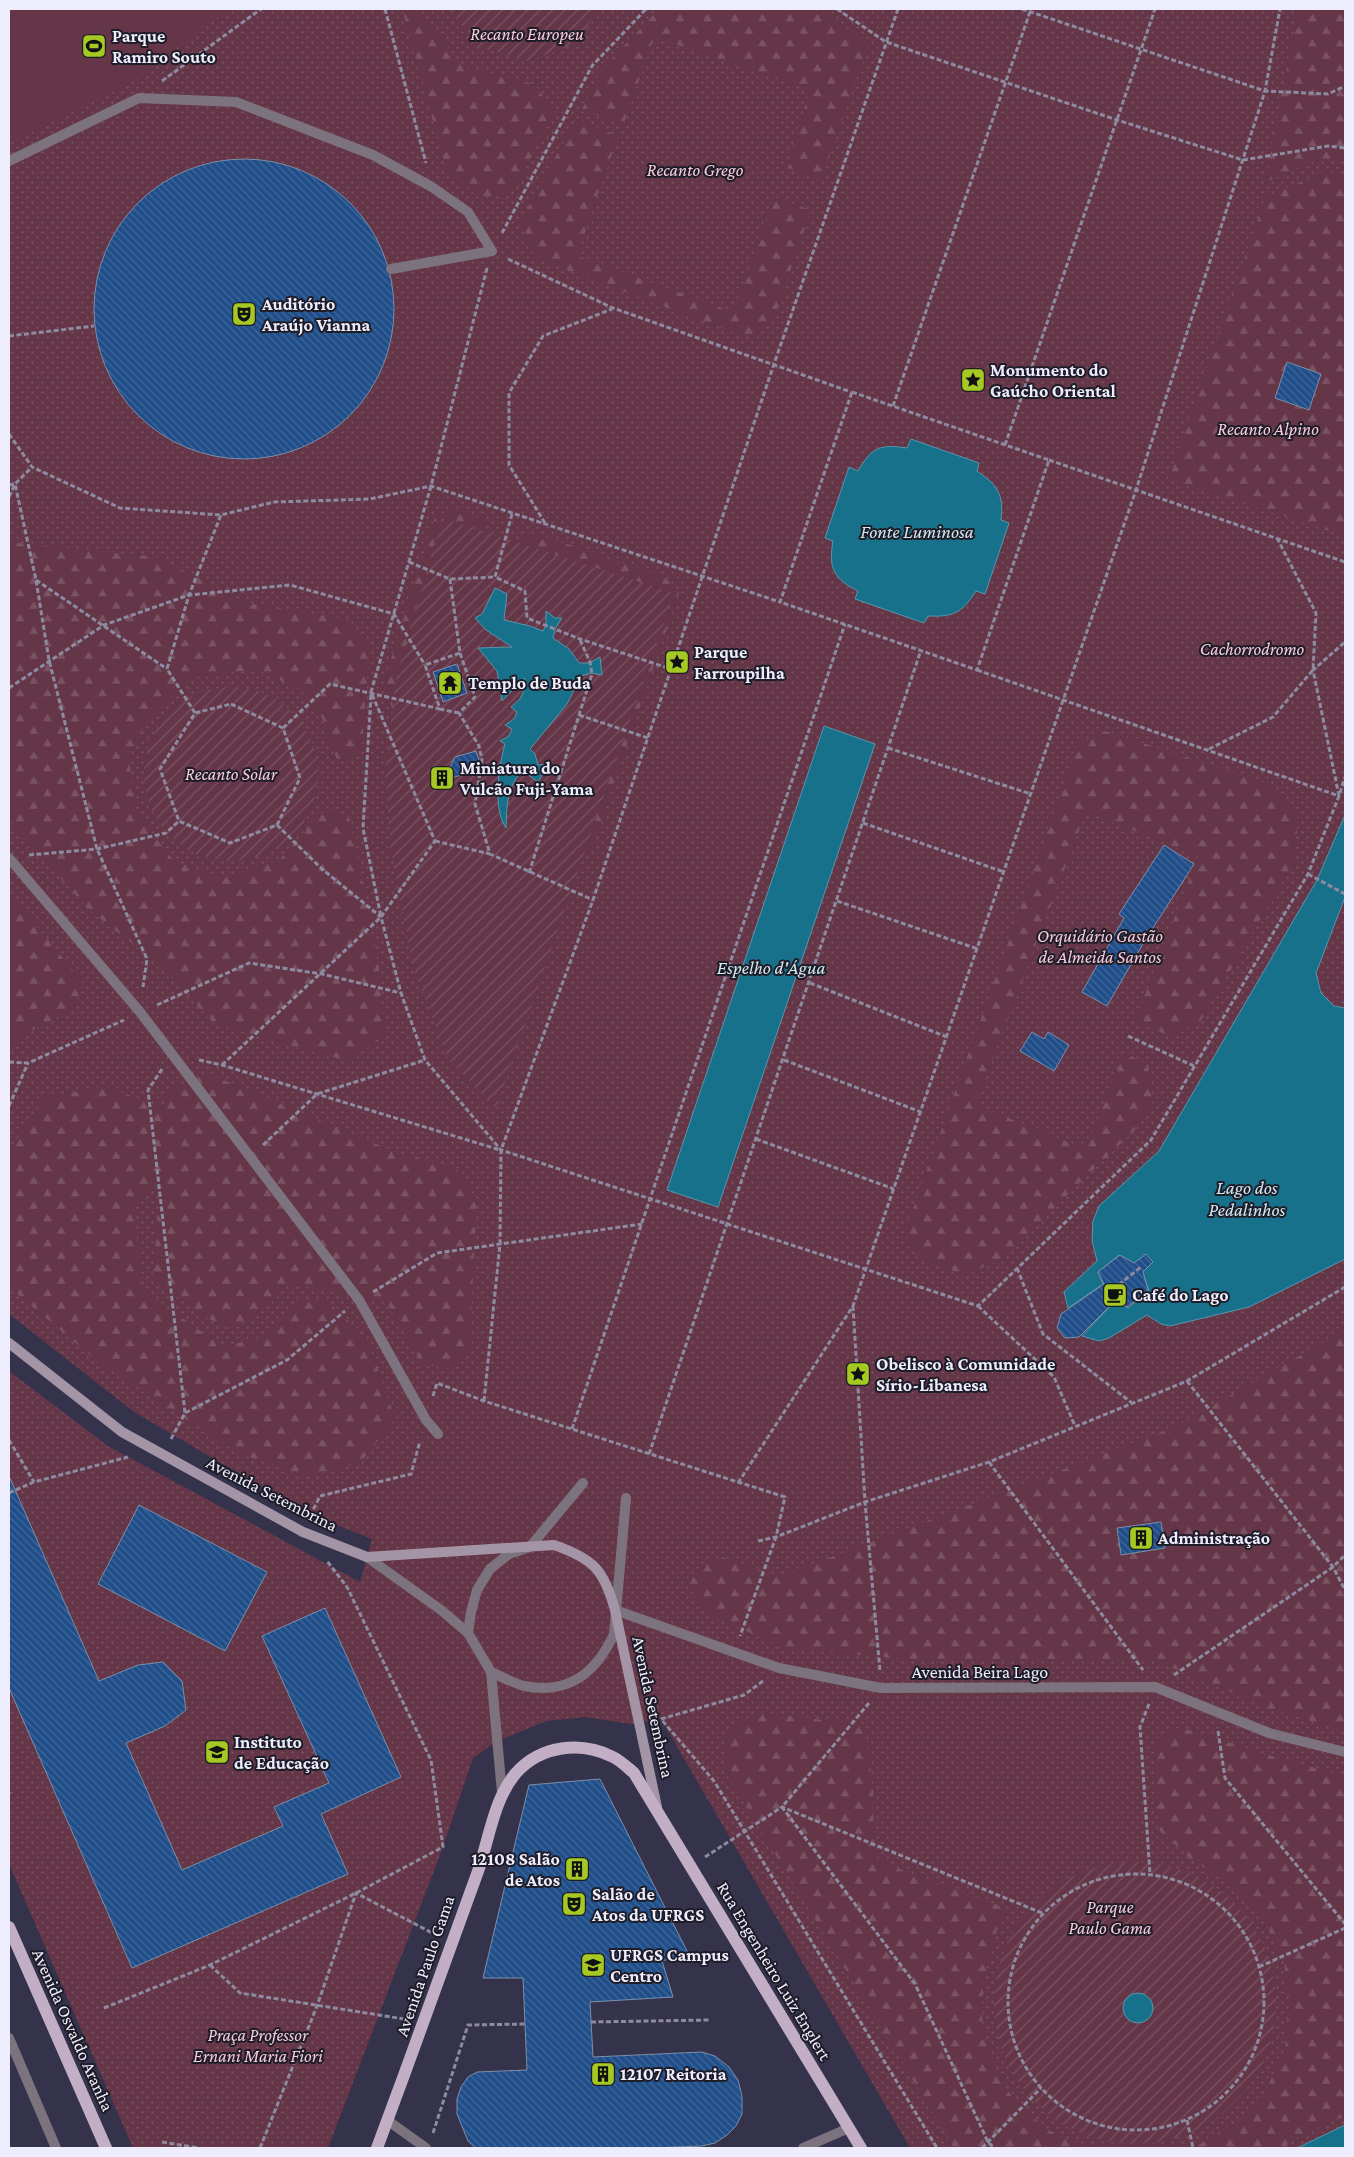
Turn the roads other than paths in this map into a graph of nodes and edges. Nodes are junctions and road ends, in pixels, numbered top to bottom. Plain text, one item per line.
1 (9, 160) edge
2 (391, 269) dead end
3 (9, 858) edge
4 (9, 1343) edge
5 (438, 1434) dead end
6 (583, 1482) dead end
7 (626, 1498) dead end
8 (530, 1547) junction
9 (367, 1557) junction
10 (615, 1610) junction
11 (468, 1633) junction
12 (492, 1672) junction
13 (1345, 1752) edge
14 (502, 1793) junction
15 (658, 1811) junction
16 (9, 1926) edge
17 (9, 2038) edge
18 (388, 2120) junction
19 (849, 2128) junction
20 (56, 2148) edge
21 (106, 2148) edge
22 (377, 2148) edge
23 (426, 2148) edge
24 (803, 2148) edge
25 (861, 2148) edge

1 - 2 lane
3 - 5 lane
4 - 9 street, Avenida Setembrina
6 - 8 lane
7 - 10 lane
8 - 9 street, Avenida Setembrina
8 - 10 street, Avenida Setembrina
8 - 11 lane
9 - 11 lane, Avenida Paulo Gama
10 - 12 lane, Avenida Setembrina
10 - 13 lane, Avenida Beira Lago
10 - 15 street, Avenida Setembrina
11 - 12 lane, Avenida Paulo Gama
12 - 14 lane, Avenida Paulo Gama
14 - 15 main road, Avenida Paulo Gama
14 - 18 main road, Avenida Paulo Gama
15 - 19 main road, Rua Engenheiro Luiz Englert
16 - 21 main road, Avenida Osvaldo Aranha
17 - 20 lane
18 - 22 main road, Avenida Paulo Gama
18 - 23 lane
19 - 24 lane
19 - 25 main road, Rua Engenheiro Luiz Englert

